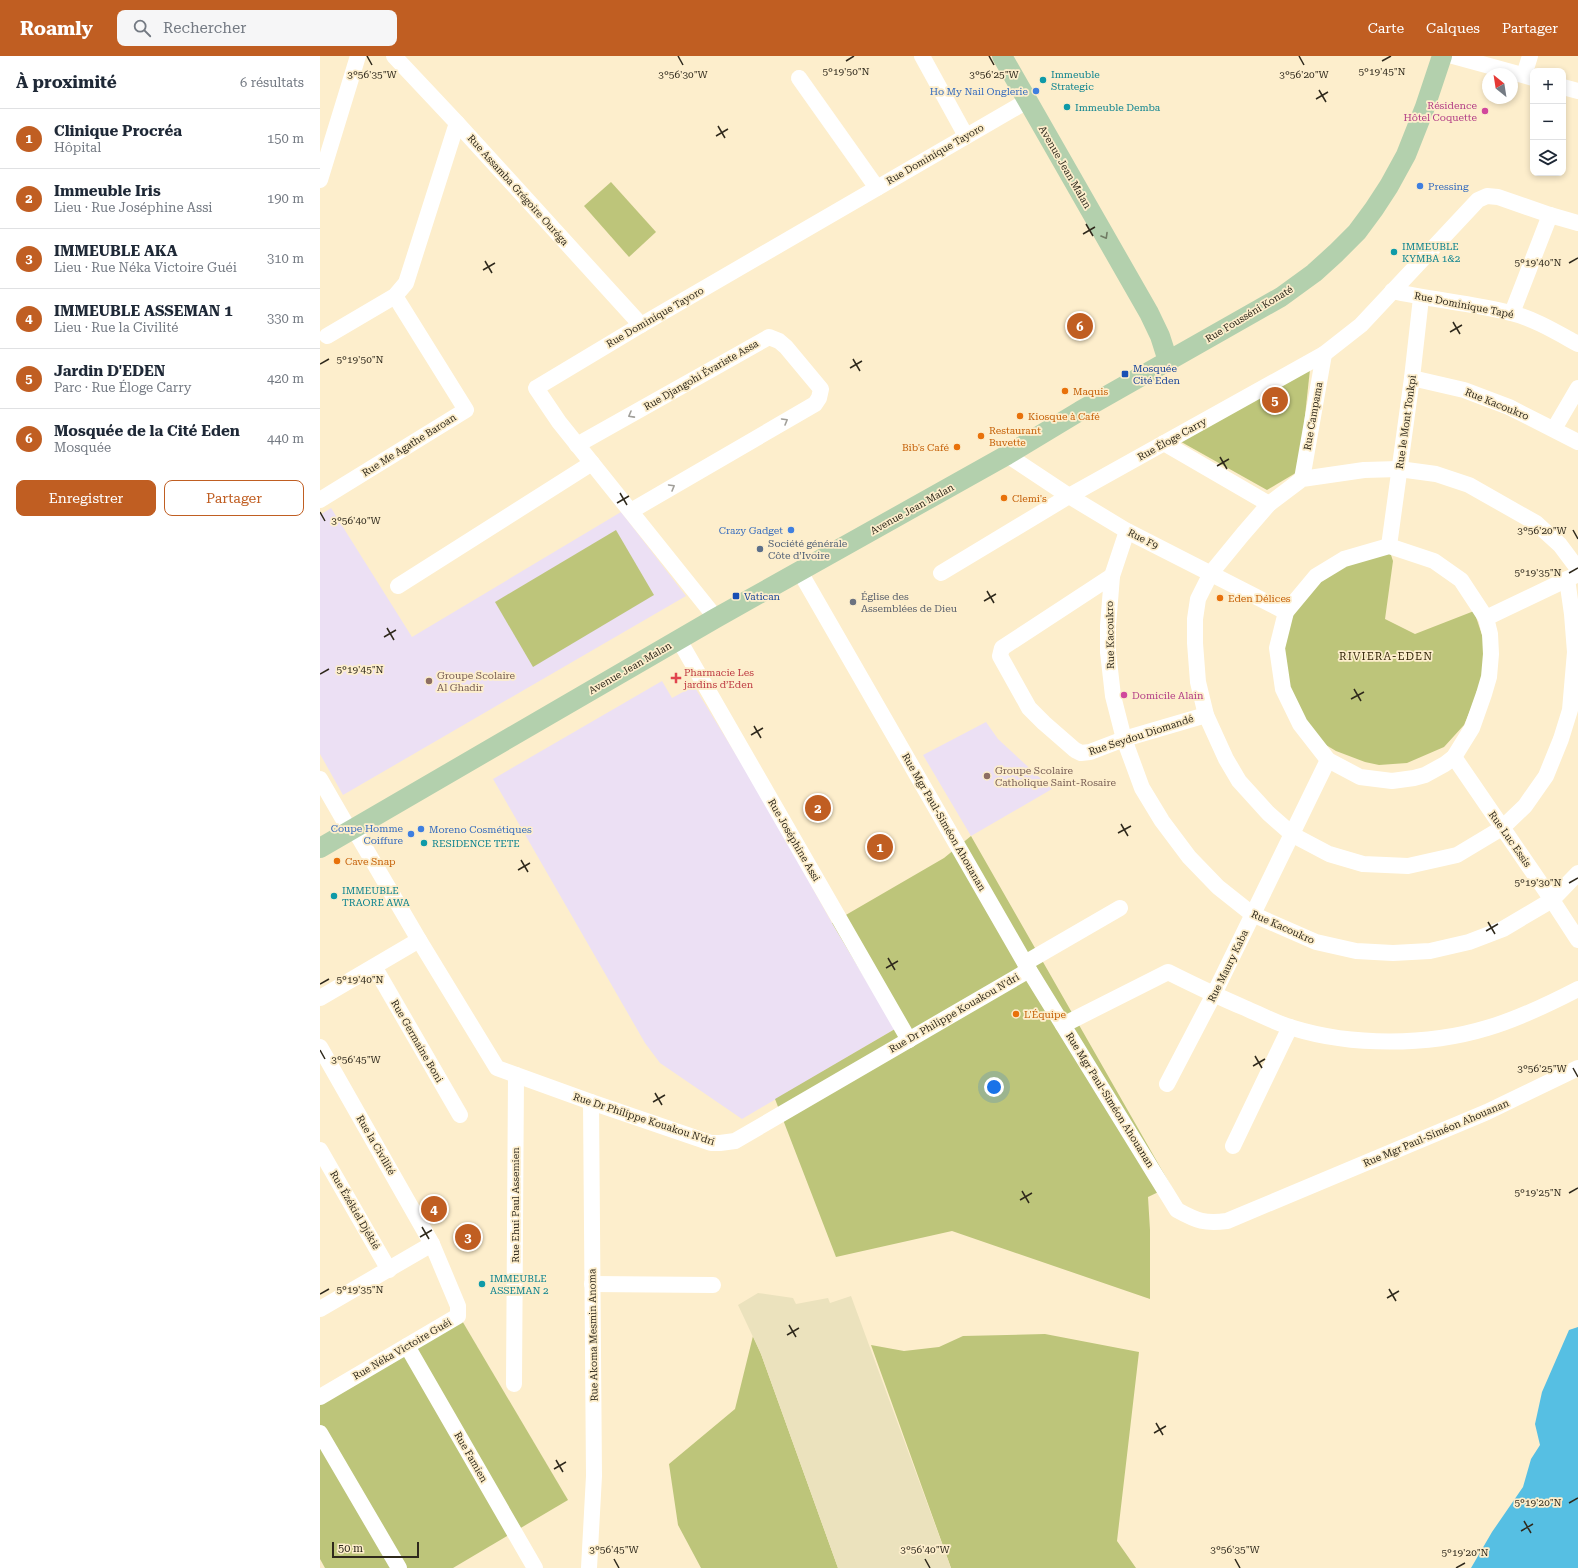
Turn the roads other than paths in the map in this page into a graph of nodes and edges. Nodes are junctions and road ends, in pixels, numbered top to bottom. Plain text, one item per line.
1 (358, 56) edge
2 (394, 56) edge
3 (922, 56) edge
4 (1002, 56) edge
5 (1442, 56) edge
6 (1453, 56) edge
7 (1530, 56) edge
8 (1528, 77) edge
9 (799, 78) dead end
10 (1566, 88) edge
11 (1578, 91) edge
12 (1027, 101) junction
13 (457, 123) junction
14 (966, 136) junction
15 (320, 180) edge
16 (877, 188) junction
17 (1550, 215) junction
18 (1578, 223) edge
19 (1392, 291) junction
20 (395, 296) junction
21 (1421, 298) junction
22 (1512, 313) junction
23 (641, 325) junction
24 (327, 336) dead end
25 (1578, 344) edge
26 (1324, 354) junction
27 (1168, 361) junction
28 (1412, 378) junction
29 (1578, 388) edge
30 (1554, 429) junction
31 (582, 442) junction
32 (1578, 442) edge
33 (1164, 443) junction
34 (1007, 455) junction
35 (592, 463) junction
36 (1399, 469) junction
37 (1302, 478) junction
38 (1069, 496) junction
39 (320, 500) edge
40 (1269, 504) junction
41 (635, 509) junction
42 (1127, 531) junction
43 (1389, 546) junction
44 (800, 572) junction
45 (941, 573) dead end
46 (1211, 573) junction
47 (1574, 574) edge
48 (1112, 576) junction
49 (398, 586) dead end
50 (1286, 612) junction
51 (716, 618) junction
52 (1486, 618) junction
53 (679, 640) junction
54 (1574, 712) edge
55 (1206, 715) junction
56 (1124, 739) junction
57 (1454, 757) junction
58 (1328, 760) junction
59 (320, 779) edge
60 (1502, 828) junction
61 (352, 830) junction
62 (1293, 835) junction
63 (320, 848) edge
64 (1578, 873) edge
65 (1552, 900) junction
66 (1120, 908) dead end
67 (1252, 914) junction
68 (419, 940) junction
69 (1578, 940) edge
70 (1027, 966) junction
71 (374, 968) junction
72 (1578, 989) edge
73 (1214, 994) junction
74 (320, 998) edge
75 (1063, 1025) junction
76 (1290, 1027) junction
77 (909, 1040) junction
78 (320, 1047) edge
79 (1578, 1068) edge
80 (516, 1075) junction
81 (1167, 1084) dead end
82 (591, 1102) junction
83 (460, 1115) dead end
84 (1233, 1146) dead end
85 (320, 1150) edge
86 (432, 1244) junction
87 (389, 1270) junction
88 (592, 1284) junction
89 (713, 1285) dead end
90 (320, 1309) edge
91 (407, 1346) junction
92 (514, 1384) dead end
93 (320, 1397) edge
94 (320, 1433) edge
95 (399, 1568) edge
96 (535, 1568) edge
97 (589, 1568) edge

1 - 15 street
2 - 13 street, Rue Assamba Grégoire Ouréga
3 - 14 street
4 - 12 main road, Avenue Jean Malan
5 - 27 main road, Rue Fousséni Konaté
6 - 8 street
7 - 8 street
9 - 16 street
10 - 11 street
12 - 14 street, Rue Dominique Tayoro
12 -> 27 main road, Avenue Jean Malan
13 - 20 street
13 - 23 street, Rue Assamba Grégoire Ouréga
14 - 16 street, Rue Dominique Tayoro
16 - 23 street, Rue Dominique Tayoro
17 - 18 street, Rue Éloge Carry
17 - 19 street, Rue Éloge Carry
17 - 22 street
19 - 21 street, Rue Dominique Tapé
19 - 26 street, Rue Éloge Carry
20 - 24 street
20 - 39 street, Rue Me Agathe Baroan
21 - 22 street, Rue Dominique Tapé
21 - 28 street, Rue le Mont Tonkpi
22 - 25 street, Rue Dominique Tapé
23 - 31 street, Rue Dominique Tayoro
26 - 33 street, Rue Éloge Carry
26 - 37 street, Rue Campama
27 - 34 main road, Avenue Jean Malan
28 - 30 street, Rue Kacoukro
28 - 36 street, Rue le Mont Tonkpi
29 - 30 street
30 - 32 street, Rue Kacoukro
31 - 35 street, Rue Dominique Tayoro
41 -> 31 street, Rue Djangohi Évariste Assa
33 - 38 street, Rue Éloge Carry
33 - 40 street
34 - 38 street, Rue F9
34 - 44 main road, Avenue Jean Malan
35 - 41 street, Rue Dominique Tayoro
35 - 49 street
36 - 37 street
36 - 43 street, Rue le Mont Tonkpi
36 - 47 street
37 - 40 street
38 - 42 street, Rue F9
38 - 45 street, Rue Éloge Carry
40 - 46 street
41 - 51 street, Rue Dominique Tayoro
42 - 46 street, Rue F9
42 - 48 street, Rue Kacoukro
43 - 50 street
43 - 52 street
44 - 51 main road, Avenue Jean Malan
44 - 70 street, Rue Mgr Paul-Siméon Ahouanan
46 - 50 street, Rue F9
46 - 55 street
47 - 52 street
47 - 54 street
48 - 56 street, Rue Kacoukro
48 - 56 street, Rue Seydou Diomandé
50 - 58 street
51 - 53 main road, Avenue Jean Malan
52 - 57 street
53 - 61 main road, Avenue Jean Malan
53 - 77 street, Rue Joséphine Assi
54 - 60 street
55 - 56 street, Rue Seydou Diomandé
55 - 62 street
56 - 67 street, Rue Kacoukro
57 - 58 street
57 - 60 street, Rue Luc Essis
58 - 62 street, Rue Maury Kaba
59 - 61 street
60 - 62 street
60 - 65 street, Rue Luc Essis
61 - 63 main road, Avenue Jean Malan
61 - 68 street, Rue Dr Philippe Kouakou N'dri
62 - 67 street, Rue Maury Kaba
64 - 65 street, Rue Kacoukro
65 - 67 street, Rue Kacoukro
65 - 69 street, Rue Luc Essis
66 - 70 street, Rue Dr Philippe Kouakou N'dri
67 - 73 street, Rue Maury Kaba
68 - 71 street
68 - 80 street, Rue Dr Philippe Kouakou N'dri
70 - 75 street, Rue Mgr Paul-Siméon Ahouanan
70 - 77 street, Rue Dr Philippe Kouakou N'dri
71 - 74 street
71 - 83 street, Rue Germaine Boni
72 - 76 street
73 - 75 street
73 - 76 street
73 - 81 street, Rue Maury Kaba
75 - 79 street, Rue Mgr Paul-Siméon Ahouanan
76 - 84 street
77 - 82 street, Rue Dr Philippe Kouakou N'dri
78 - 86 street, Rue la Civilité
80 - 82 street, Rue Dr Philippe Kouakou N'dri
80 - 92 street, Rue Ehui Paul Assemien
82 - 88 street, Rue Akoma Mesmin Anoma
85 - 87 street, Rue Ézékiel Djékié
86 - 87 street
86 - 91 street, Rue Néka Victoire Guéi
87 - 90 street
88 - 89 street
88 - 97 street, Rue Akoma Mesmin Anoma
91 - 93 street, Rue Néka Victoire Guéi
91 - 96 street, Rue Famien
94 - 95 street

